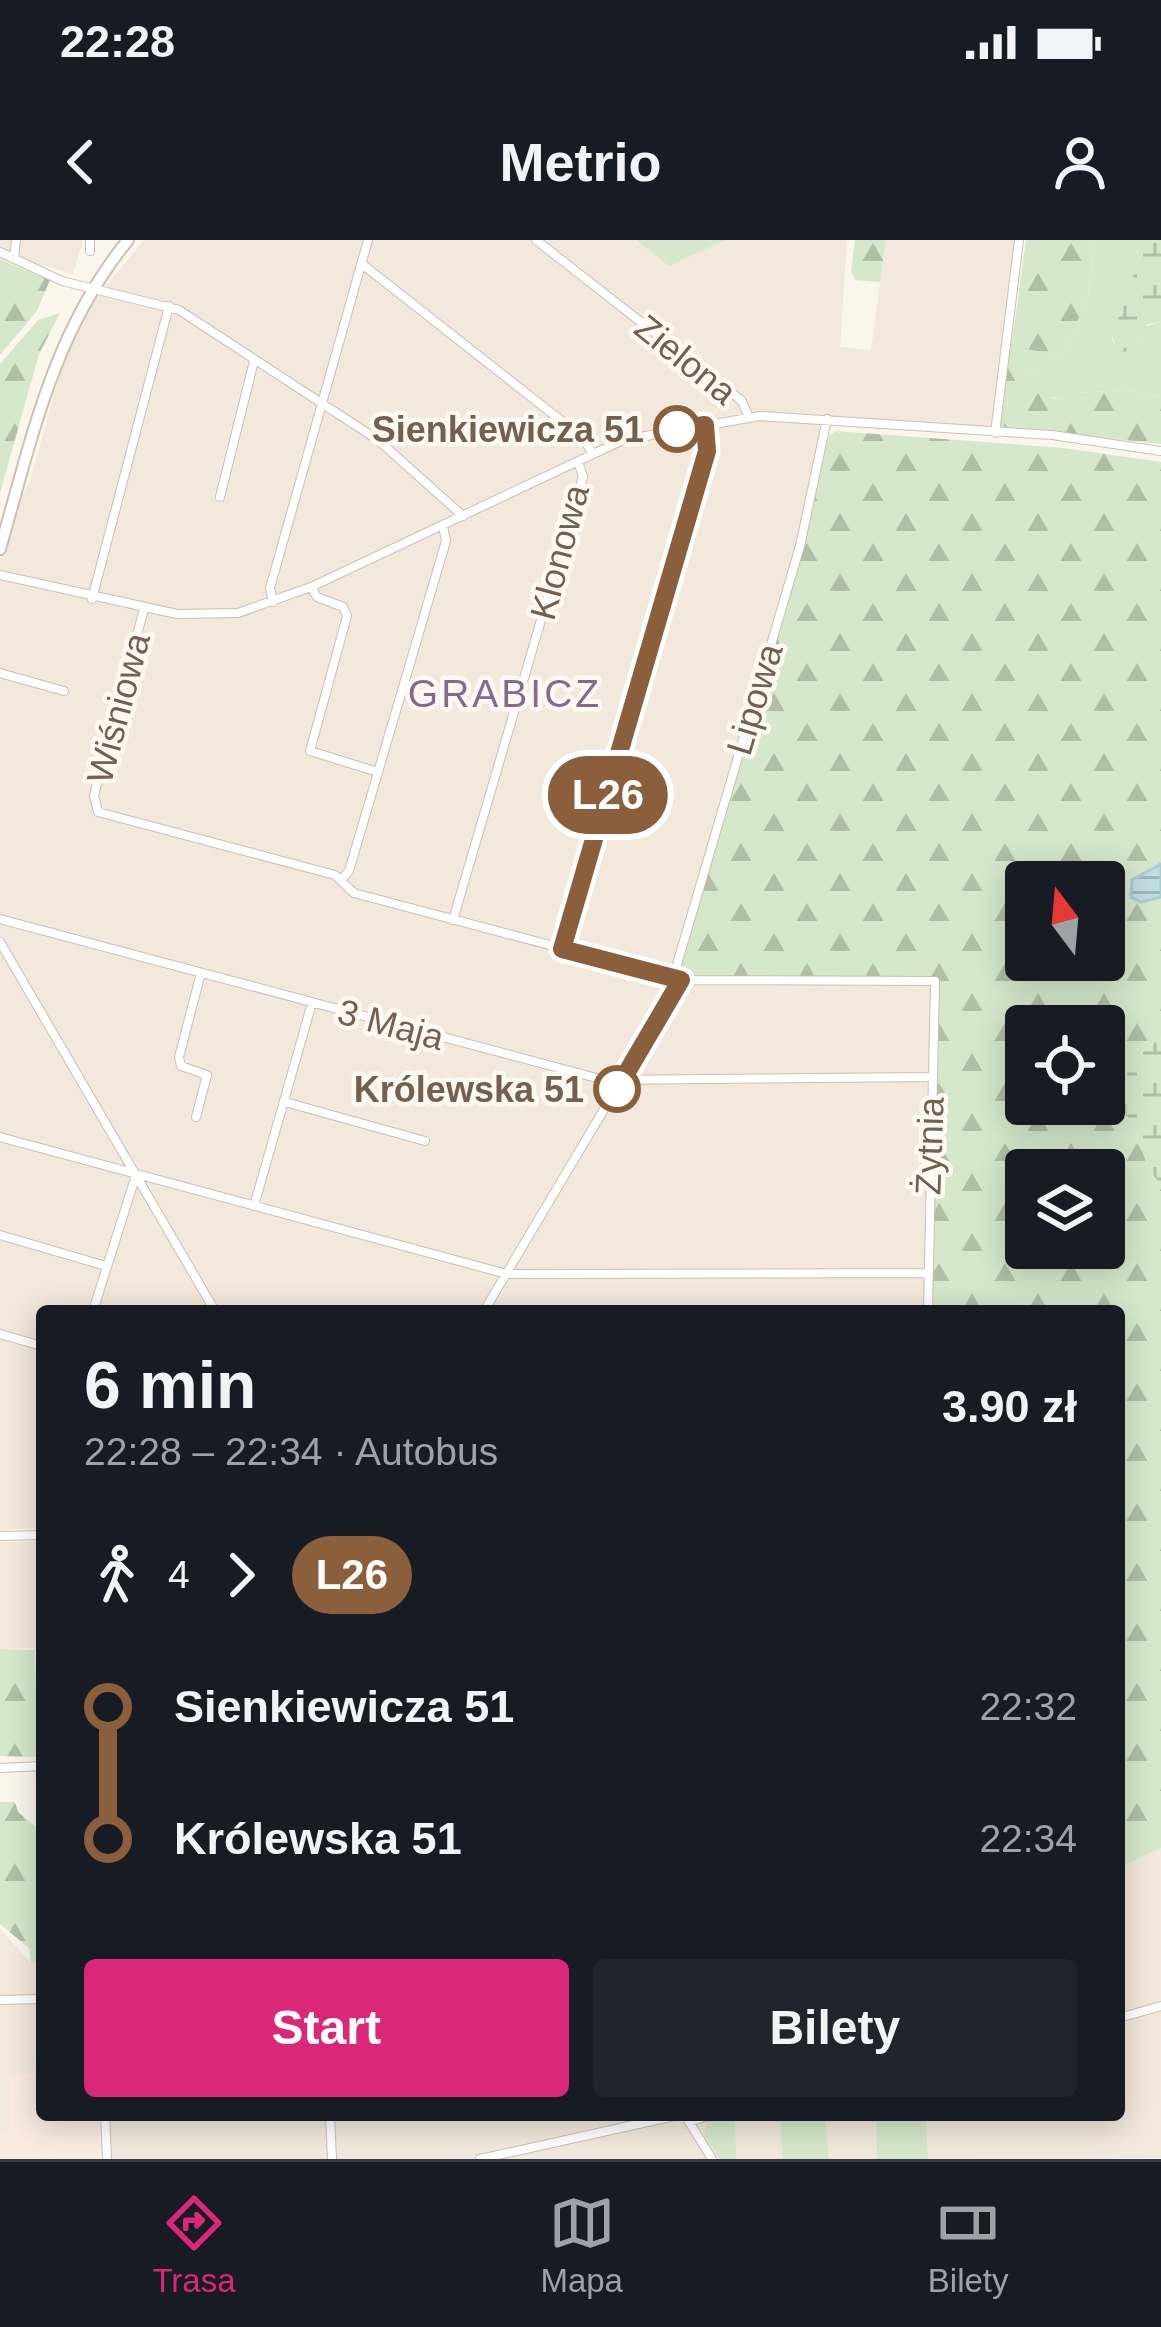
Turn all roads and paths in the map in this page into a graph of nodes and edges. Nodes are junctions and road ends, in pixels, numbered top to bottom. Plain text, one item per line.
1 (16, 240) edge
2 (128, 240) edge
3 (368, 240) edge
4 (536, 240) edge
5 (1018, 240) edge
6 (0, 252) edge
7 (14, 258) junction
8 (362, 264) junction
9 (93, 286) junction
10 (169, 306) junction
11 (254, 362) junction
12 (322, 405) junction
13 (749, 418) junction
14 (826, 419) junction
15 (705, 425) junction
16 (995, 433) junction
17 (1161, 451) edge
18 (593, 454) junction
19 (578, 461) junction
20 (220, 497) dead end
21 (463, 516) junction
22 (443, 526) junction
23 (0, 549) edge
24 (0, 575) edge
25 (311, 587) junction
26 (92, 599) junction
27 (273, 602) junction
28 (144, 608) junction
29 (0, 673) edge
30 (64, 691) dead end
31 (378, 772) junction
32 (341, 880) junction
33 (0, 920) edge
34 (453, 920) junction
35 (0, 942) edge
36 (562, 949) junction
37 (201, 973) junction
38 (677, 979) junction
39 (312, 1003) junction
40 (932, 1077) junction
41 (622, 1082) junction
42 (285, 1102) junction
43 (196, 1117) dead end
44 (0, 1137) edge
45 (425, 1141) dead end
46 (136, 1175) junction
47 (254, 1206) junction
48 (0, 1235) edge
49 (106, 1266) junction
50 (927, 1273) junction
51 (507, 1274) junction
52 (95, 1305) edge
53 (212, 1305) edge
54 (488, 1305) edge
55 (928, 1305) edge
56 (0, 1334) edge
57 (36, 1344) edge
58 (36, 1535) edge
59 (0, 1536) edge
60 (36, 1766) edge
61 (0, 1768) edge
62 (36, 1999) edge
63 (0, 2000) edge
64 (1161, 2006) edge
65 (1125, 2016) edge
66 (105, 2121) edge
67 (330, 2121) edge
68 (669, 2121) edge
69 (686, 2121) edge
70 (107, 2159) edge
71 (332, 2159) edge
72 (480, 2159) edge
73 (712, 2159) edge

1 - 7 street
2 - 9 main road
3 - 8 street
4 - 13 street, Zielona
5 - 16 street
6 - 7 street
7 - 9 street
8 - 12 street
8 - 18 street
9 - 10 street
9 - 23 main road
10 - 11 street
10 - 26 street
11 - 12 street
11 - 20 street
12 - 21 street
12 - 27 street
13 - 14 street, Zielona
13 - 15 street
14 - 16 street, Zielona
14 - 38 street, Lipowa
15 - 18 street
15 - 36 street
16 - 17 street, Zielona
18 - 19 street
19 - 21 street
19 - 34 street, Klonowa
21 - 22 street
22 - 25 street
22 - 31 street
24 - 26 street
25 - 27 street
25 - 31 street
26 - 28 street
27 - 28 street
28 - 32 street, Wiśniowa
29 - 30 street
31 - 32 street
32 - 34 street
33 - 37 street, 3 Maja
34 - 36 street
35 - 46 street
36 - 38 street
37 - 39 street, 3 Maja
37 - 43 street
38 - 40 street, Żytnia
38 - 41 street, Lipowa
39 - 41 street, 3 Maja
39 - 42 street
40 - 41 street, 3 Maja
40 - 50 street, Żytnia
41 - 51 street, Lipowa
42 - 45 street
42 - 47 street
44 - 46 street
46 - 47 street
46 - 49 street
46 - 53 street
47 - 51 street
48 - 49 street
49 - 52 street
50 - 51 street
50 - 55 street, Żytnia
51 - 54 street, Lipowa
56 - 57 street
58 - 59 street
60 - 61 street
62 - 63 street
64 - 65 street
66 - 70 street
67 - 71 street
68 - 72 street
69 - 73 street

